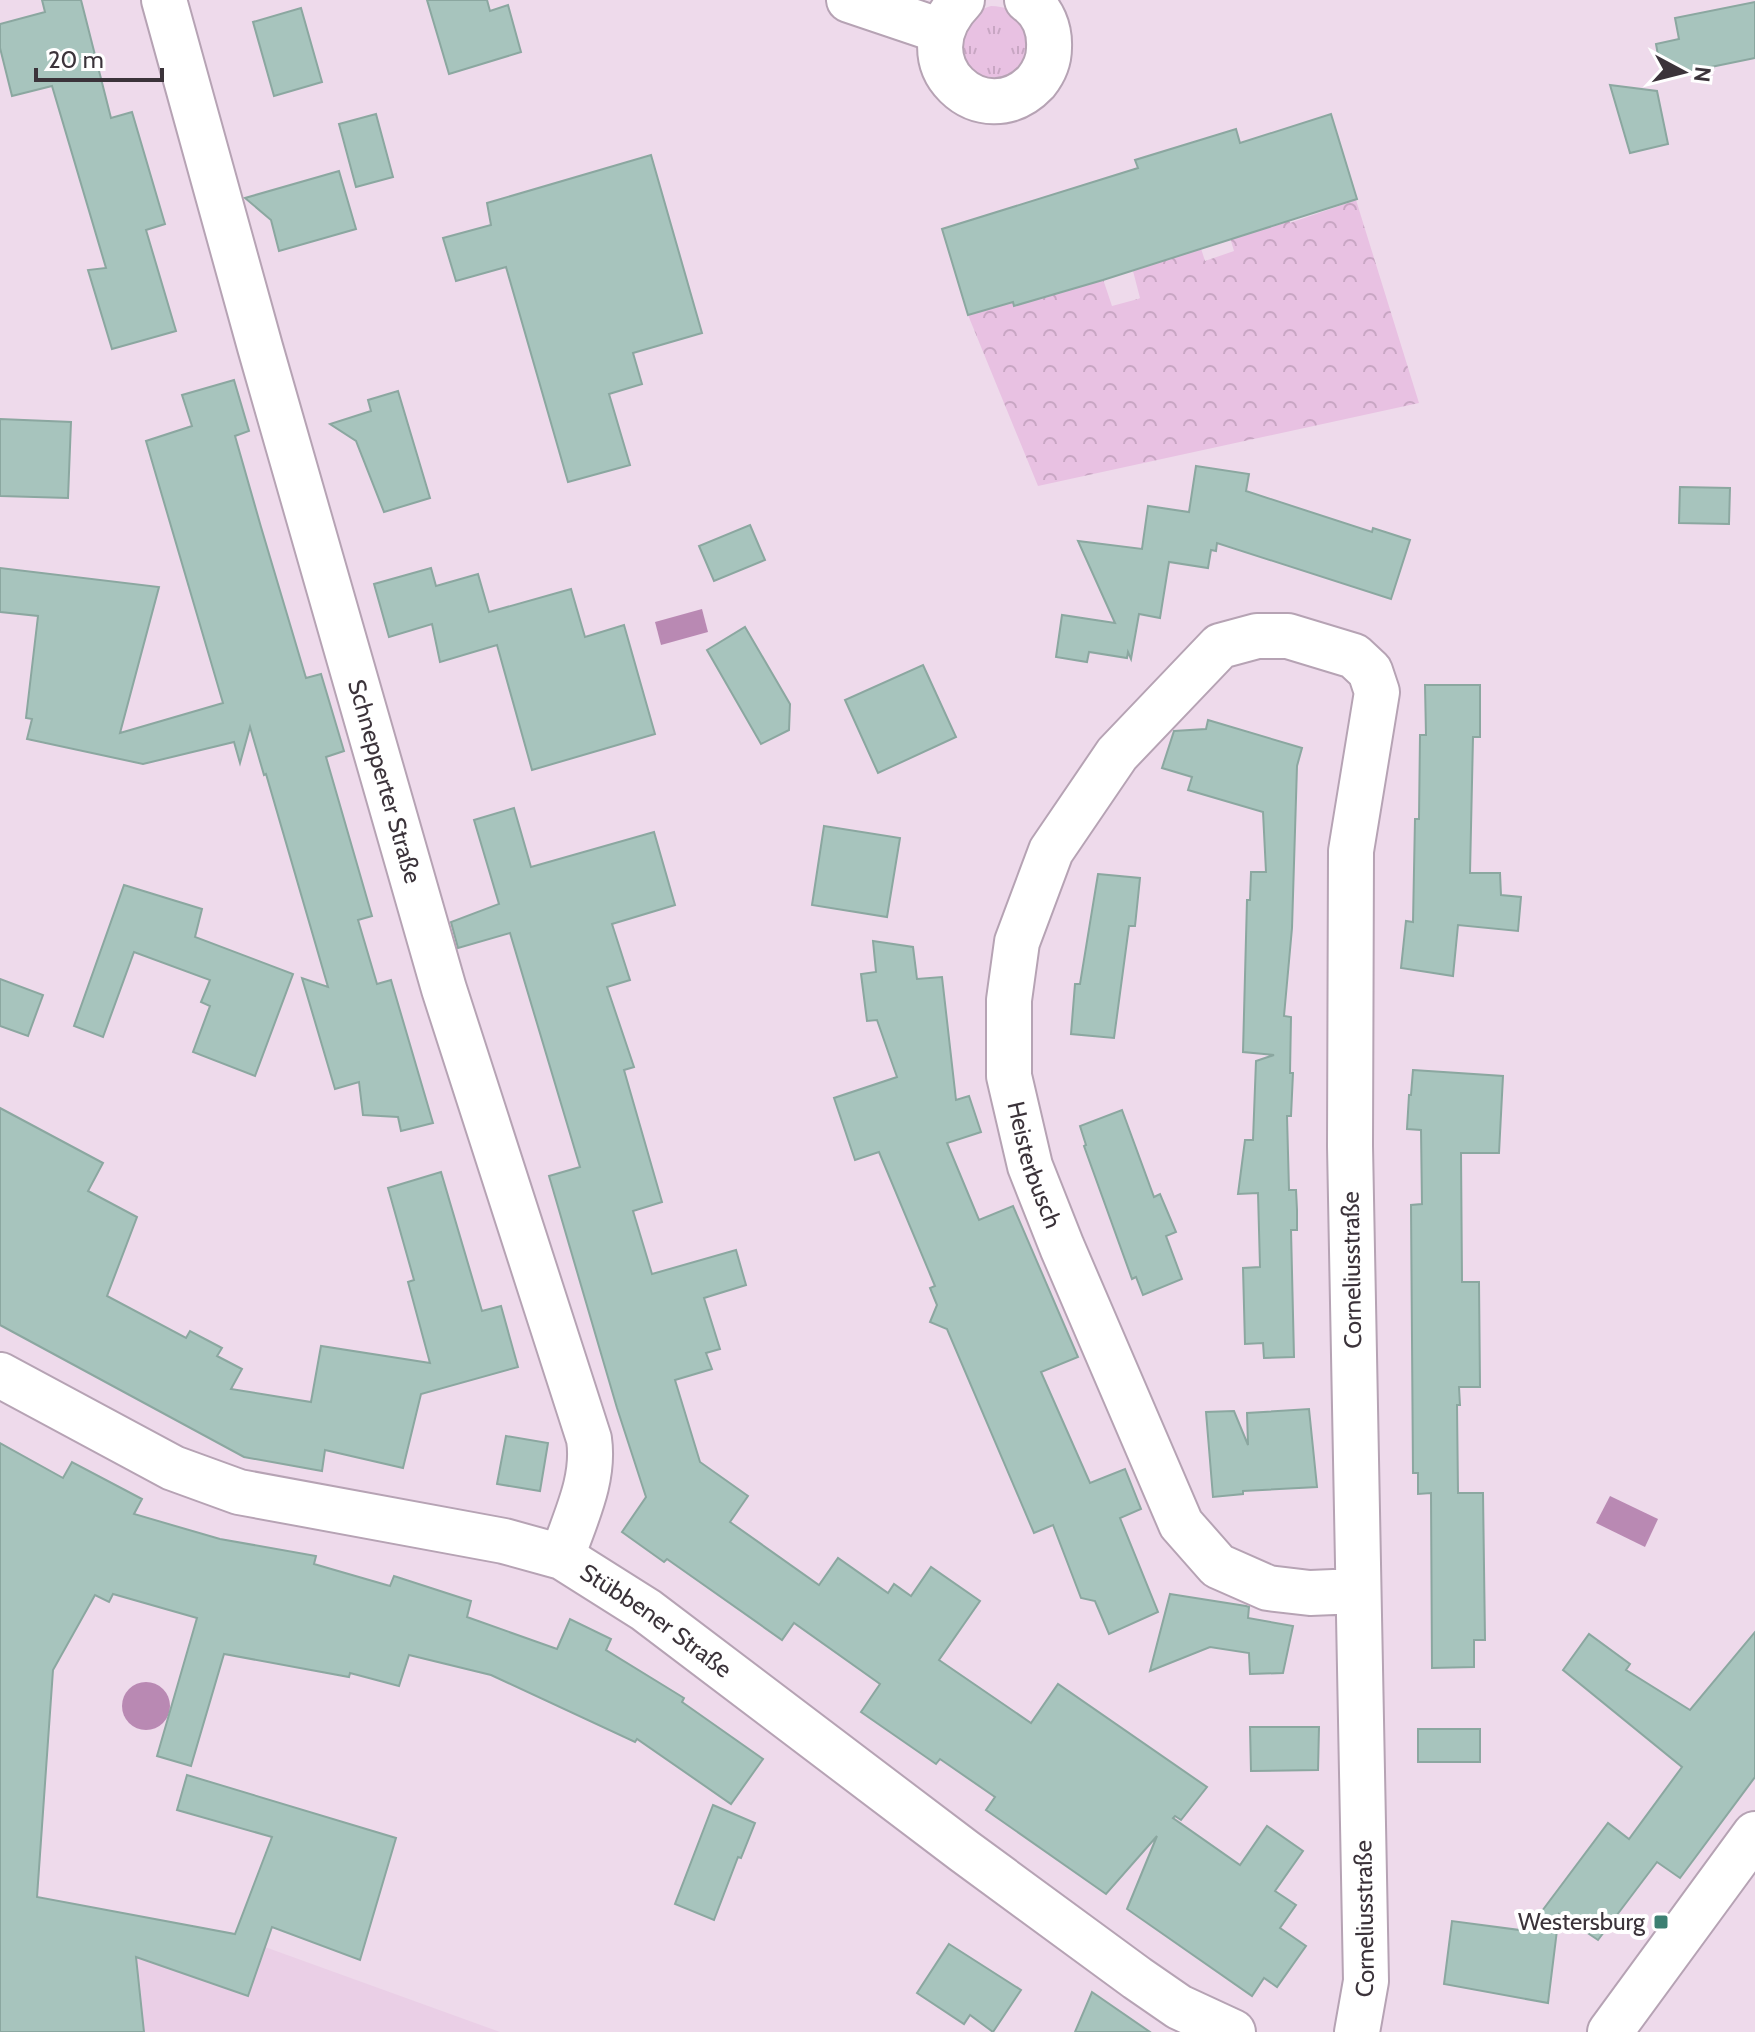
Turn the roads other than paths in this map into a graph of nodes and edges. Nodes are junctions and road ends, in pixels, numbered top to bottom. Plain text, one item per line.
1 (164, 0) edge
2 (849, 0) edge
3 (1027, 0) edge
4 (951, 15) edge
5 (1220, 646) joint
6 (0, 1375) edge
7 (562, 1557) junction
8 (1358, 1591) junction
9 (1755, 1834) edge
10 (1233, 2032) edge
11 (1357, 2032) edge
12 (1610, 2032) edge

1 - 7 street, Schnepperter Straße
2 - 4 street
3 - 4 street
5 - 8 street, Corneliusstraße
5 - 8 street, Heisterbusch
6 - 7 street, Stübbener Straße
7 - 10 street, Stübbener Straße
8 - 11 street, Corneliusstraße
9 - 12 street

